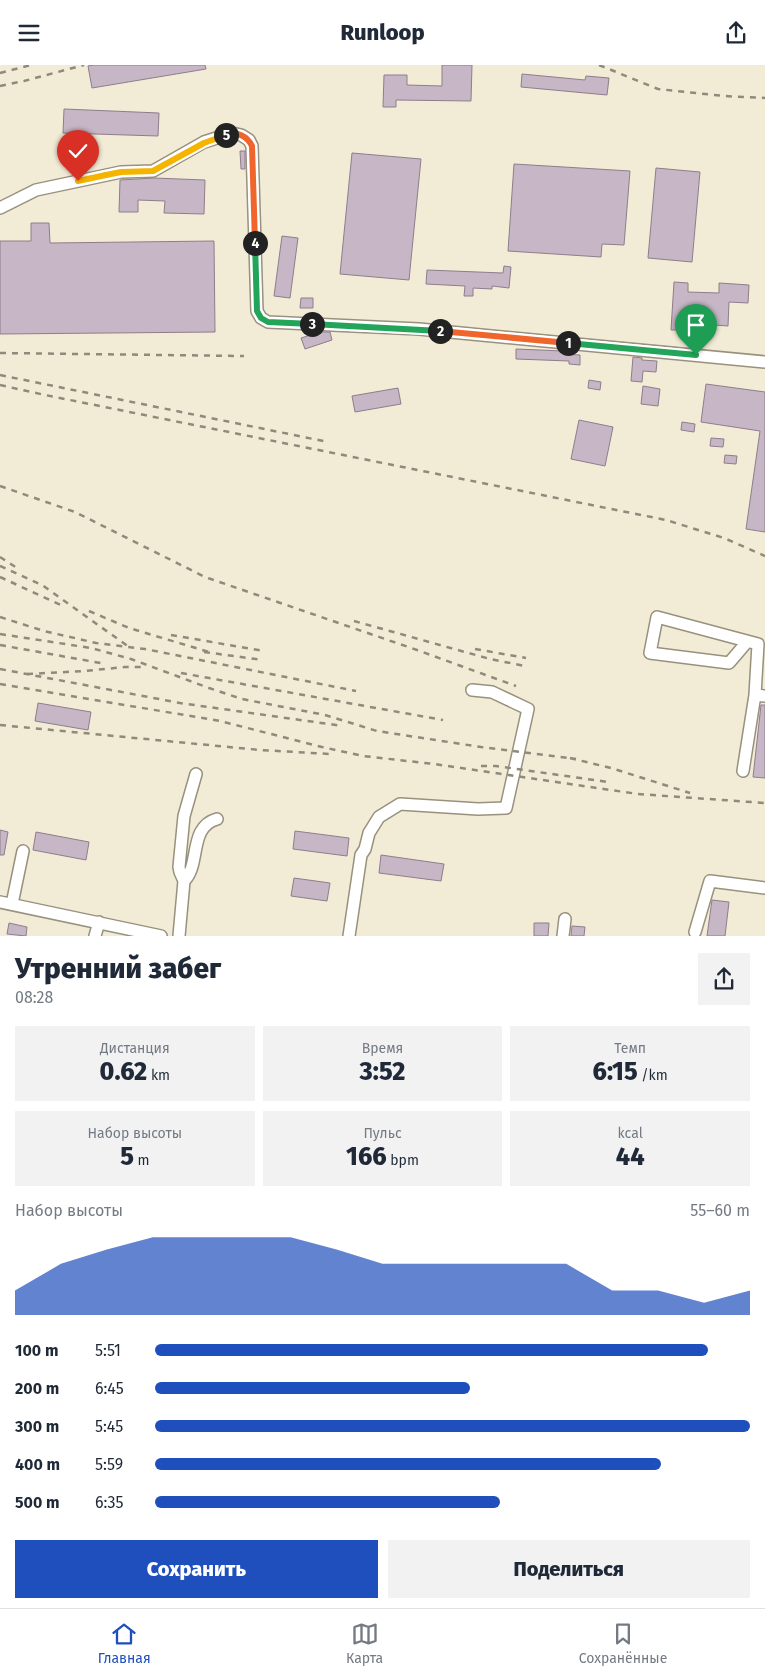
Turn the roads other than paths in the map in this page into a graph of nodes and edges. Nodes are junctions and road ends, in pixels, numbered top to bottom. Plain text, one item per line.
1 (0, 208) edge
2 (765, 362) edge
3 (747, 641) junction
4 (472, 690) dead end
5 (760, 695) edge
6 (743, 771) dead end
7 (196, 775) dead end
8 (217, 819) dead end
9 (23, 851) dead end
10 (184, 881) junction
11 (765, 888) edge
12 (0, 901) edge
13 (12, 904) junction
14 (565, 919) dead end
15 (99, 923) junction
16 (694, 932) dead end
17 (95, 935) edge
18 (160, 935) edge
19 (179, 935) edge
20 (349, 935) edge
21 (563, 935) edge

1 - 2 street
3 - 3 street
3 - 5 street
4 - 20 street
5 - 6 street
7 - 10 street
8 - 10 street
9 - 13 street
10 - 19 street
11 - 16 street
12 - 13 street
13 - 15 street
14 - 21 street
15 - 17 street
15 - 18 street

